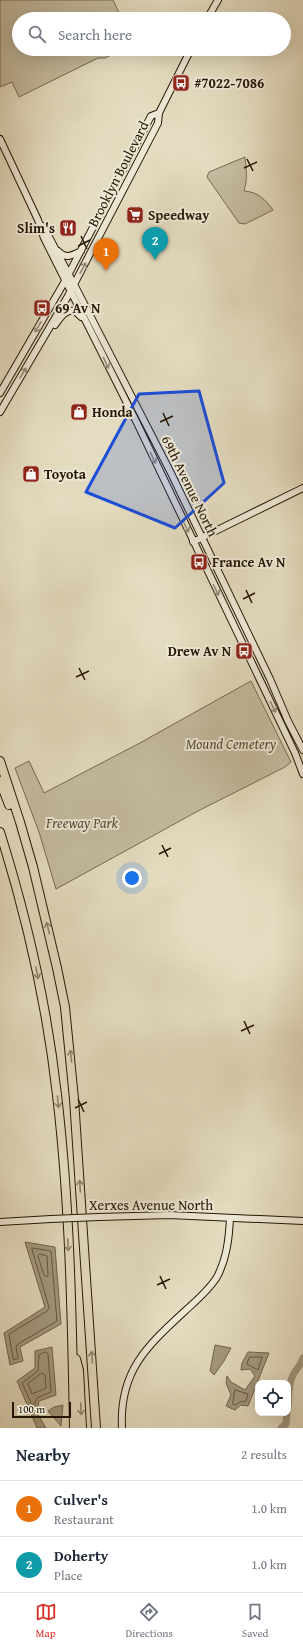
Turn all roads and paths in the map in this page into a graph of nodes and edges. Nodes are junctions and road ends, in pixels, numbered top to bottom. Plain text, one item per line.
1 (218, 0) edge
2 (211, 12) edge
3 (188, 56) edge
4 (159, 113) junction
5 (0, 139) edge
6 (38, 220) junction
7 (55, 248) junction
8 (81, 251) junction
9 (68, 274) junction
10 (65, 281) junction
11 (74, 284) junction
12 (70, 291) junction
13 (88, 329) junction
14 (44, 338) junction
15 (0, 393) edge
16 (0, 412) edge
17 (303, 488) edge
18 (202, 538) junction
19 (193, 542) junction
20 (302, 748) edge
21 (0, 761) edge
22 (303, 774) edge
23 (0, 781) edge
24 (0, 832) edge
25 (0, 848) edge
26 (18, 894) junction
27 (40, 899) junction
28 (230, 1218) junction
29 (303, 1221) edge
30 (0, 1222) edge
31 (72, 1343) junction
32 (74, 1428) edge
33 (82, 1428) edge
34 (97, 1428) edge
35 (122, 1428) edge

1 - 2 street
3 - 4 street, Brooklyn Boulevard
4 - 8 street, Brooklyn Boulevard
11 -> 4 street, Brooklyn Boulevard
5 - 6 street, 69th Avenue North
6 - 7 street, 69th Avenue North
6 - 10 street, 69th Avenue North
7 - 8 street
7 - 9 street, 69th Avenue North
8 - 9 street, Brooklyn Boulevard
9 - 10 street, Brooklyn Boulevard
9 - 11 street, 69th Avenue North
10 - 12 street, 69th Avenue North
10 -> 15 street, Brooklyn Boulevard
11 - 12 street, Brooklyn Boulevard
11 - 18 street, 69th Avenue North
12 - 13 street, 69th Avenue North
12 - 14 street, Brooklyn Boulevard
13 - 14 street
13 -> 19 street, 69th Avenue North
16 -> 14 street, Brooklyn Boulevard
17 - 18 street
18 - 19 street
18 - 20 street, 69th Avenue North
19 -> 22 street, 69th Avenue North
21 - 27 highway
23 - 27 highway
24 - 26 highway
25 - 26 highway
26 -> 31 highway
34 -> 27 highway
28 - 29 street, Xerxes Avenue North
28 - 30 street, Xerxes Avenue North, bridge
28 - 35 street
31 - 32 highway
31 -> 33 highway

